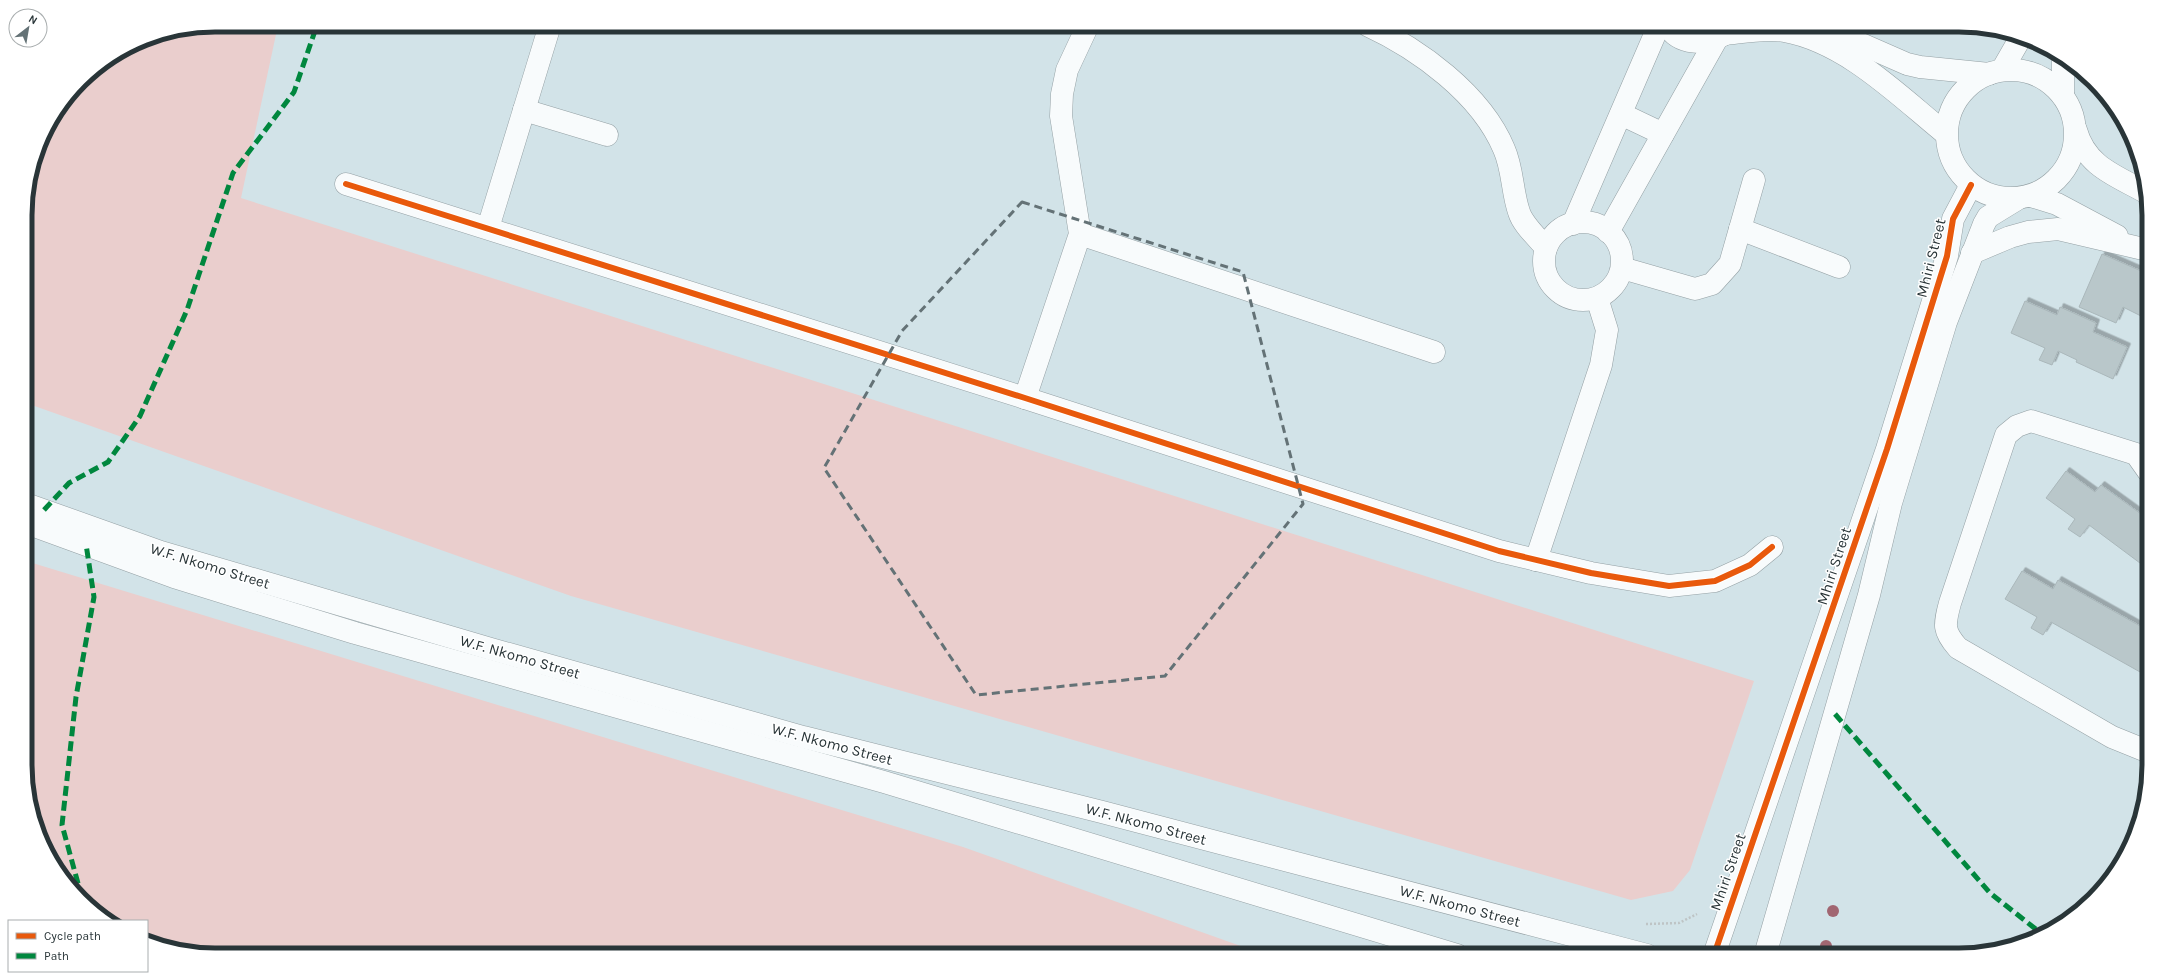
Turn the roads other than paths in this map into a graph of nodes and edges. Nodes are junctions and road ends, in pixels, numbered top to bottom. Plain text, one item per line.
1 (548, 32) edge
2 (1085, 32) edge
3 (1383, 32) edge
4 (1656, 32) edge
5 (1675, 32) edge
6 (1741, 32) edge
7 (1784, 32) edge
8 (1834, 32) edge
9 (1725, 33) edge
10 (2017, 42) edge
11 (2063, 65) edge
12 (1995, 72) junction
13 (2063, 96) junction
14 (524, 110) junction
15 (1621, 114) junction
16 (2076, 130) junction
17 (1663, 134) junction
18 (1946, 134) junction
19 (607, 135) dead end
20 (1754, 180) dead end
21 (346, 184) dead end
22 (1971, 185) junction
23 (2140, 189) edge
24 (2025, 197) junction
25 (1573, 224) junction
26 (488, 228) junction
27 (1740, 229) junction
28 (1608, 232) junction
29 (1080, 234) junction
30 (1546, 248) junction
31 (2142, 249) edge
32 (2142, 250) edge
33 (1972, 253) junction
34 (1839, 267) dead end
35 (1622, 268) junction
36 (1597, 298) junction
37 (1434, 352) dead end
38 (1025, 398) junction
39 (2142, 462) edge
40 (32, 506) edge
41 (32, 525) edge
42 (1772, 547) dead end
43 (1536, 560) junction
44 (2142, 749) edge
45 (1434, 948) edge
46 (1621, 948) edge
47 (1716, 948) edge
48 (1767, 948) edge

1 - 14 street
2 - 29 street
3 - 30 street
4 - 15 street
5 - 9 street
6 - 9 street
7 - 18 street
8 - 12 street
9 - 17 street
10 - 12 street
11 - 13 street
12 - 13 street
12 - 18 street
13 - 16 street
14 - 19 street
14 - 26 street
15 - 17 street
15 - 25 street
16 - 23 street
16 - 24 street
17 - 28 street
18 - 22 street
20 - 27 street
21 - 26 street
22 - 24 street
22 - 47 street, Mhiri Street
24 - 31 street
24 - 33 street
25 - 28 street
25 - 30 street
26 - 38 street
27 - 34 street
27 - 35 street
28 - 35 street
29 - 37 street
29 - 38 street
30 - 36 street
32 - 33 street
33 - 48 street
35 - 36 street
36 - 43 street
38 - 43 street
39 - 44 street
40 - 46 street, W.F. Nkomo Street
41 - 45 street, W.F. Nkomo Street
42 - 43 street

